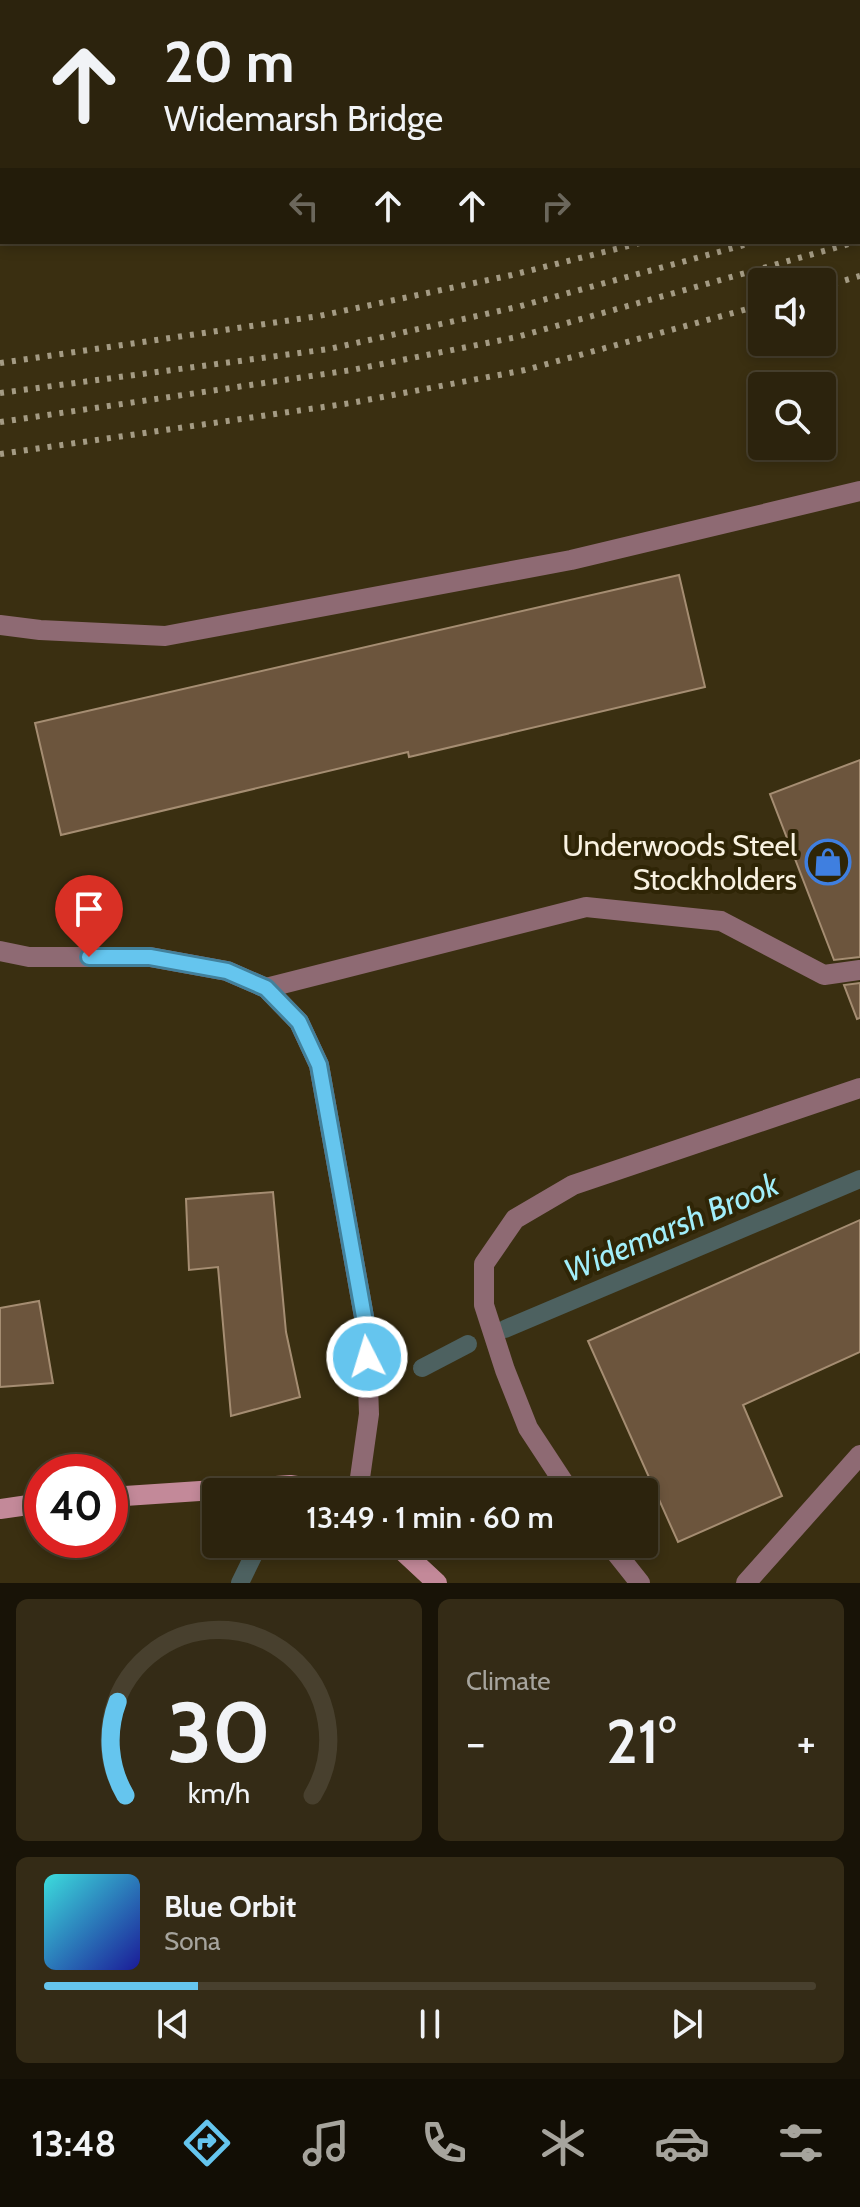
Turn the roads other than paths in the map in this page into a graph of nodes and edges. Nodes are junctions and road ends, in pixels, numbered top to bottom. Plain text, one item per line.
1 (860, 491) edge
2 (0, 625) edge
3 (0, 951) edge
4 (860, 970) edge
5 (266, 988) junction
6 (860, 1088) edge
7 (860, 1455) edge
8 (360, 1478) edge
9 (561, 1478) edge
10 (202, 1491) edge
11 (128, 1496) edge
12 (24, 1506) edge
13 (0, 1509) edge
14 (410, 1558) edge
15 (620, 1558) edge
16 (437, 1583) edge
17 (640, 1583) edge
18 (746, 1583) edge

1 - 2 street
3 - 5 street
4 - 5 street
5 - 8 street
6 - 9 street
7 - 18 street
10 - 11 main road
12 - 13 main road
14 - 16 main road
15 - 17 street

